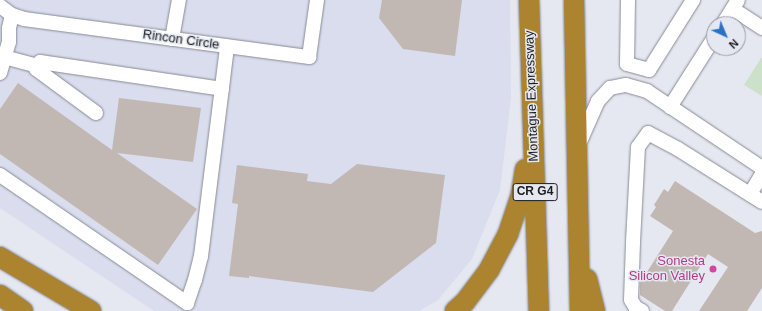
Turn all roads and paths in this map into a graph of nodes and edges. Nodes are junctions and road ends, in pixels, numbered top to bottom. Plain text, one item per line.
1 (179, 0) edge
2 (317, 0) edge
3 (529, 0) edge
4 (574, 0) edge
5 (628, 0) edge
6 (693, 0) edge
7 (736, 4) edge
8 (0, 6) edge
9 (12, 15) junction
10 (728, 16) edge
11 (762, 28) edge
12 (172, 39) junction
13 (227, 46) junction
14 (706, 51) edge
15 (4, 57) junction
16 (38, 66) junction
17 (640, 68) junction
18 (0, 73) edge
19 (530, 74) junction
20 (632, 87) junction
21 (222, 89) junction
22 (670, 107) junction
23 (96, 113) dead end
24 (576, 152) junction
25 (762, 168) edge
26 (762, 174) edge
27 (0, 175) edge
28 (750, 194) junction
29 (762, 202) edge
30 (579, 248) junction
31 (0, 257) edge
32 (0, 295) edge
33 (23, 311) edge
34 (90, 311) edge
35 (455, 311) edge
36 (539, 311) edge
37 (580, 311) edge
38 (595, 311) edge
39 (642, 311) edge

1 - 12 street
2 - 13 street, Rincon Circle
3 - 19 highway, Montague Expressway / CR G4
4 - 24 highway, CR G4
5 - 17 street
6 - 17 street
7 - 10 street
7 - 11 street
8 - 9 street, Rincon Circle
9 - 12 street, Rincon Circle
9 - 15 street
12 - 13 street, Rincon Circle
13 - 21 street
14 - 22 street
15 - 16 street
15 - 18 street
16 - 21 street
16 - 23 street
17 - 20 street
19 - 35 highway
19 - 36 highway, Montague Expressway / CR G4
20 - 22 street
20 - 24 street
21 - 27 street
22 - 25 street
24 - 30 highway, CR G4
26 - 28 street
28 - 29 street
28 - 39 street
30 - 37 highway, CR G4
30 - 38 highway
31 - 34 highway
32 - 33 highway

